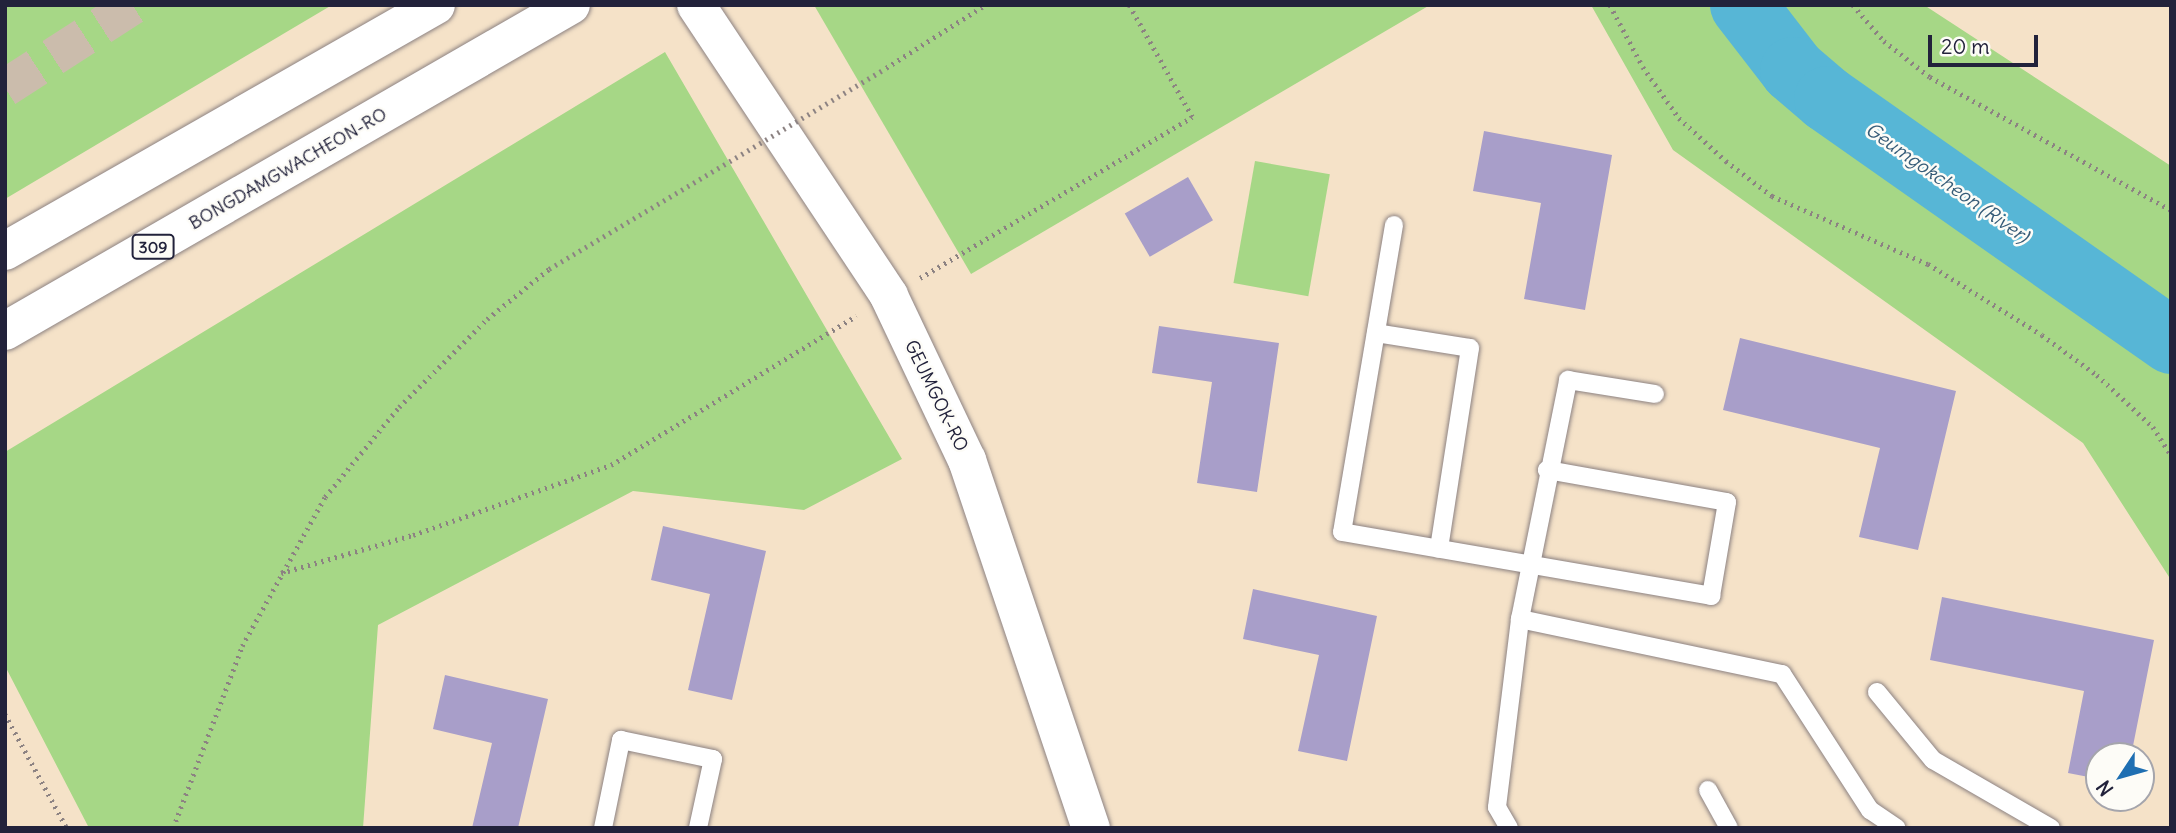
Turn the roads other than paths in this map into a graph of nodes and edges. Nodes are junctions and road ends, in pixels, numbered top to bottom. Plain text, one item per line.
1 (436, 5) edge
2 (571, 5) edge
3 (696, 5) edge
4 (1394, 225) dead end
5 (5, 251) edge
6 (5, 331) edge
7 (1376, 333) junction
8 (1655, 394) dead end
9 (1547, 470) junction
10 (1438, 549) junction
11 (1532, 565) junction
12 (1520, 619) junction
13 (1877, 692) dead end
14 (1708, 790) dead end
15 (603, 828) edge
16 (698, 828) edge
17 (1091, 828) edge
18 (1509, 828) edge
19 (1729, 828) edge
20 (1897, 828) edge
21 (2051, 828) edge

1 - 5 main road
2 - 6 main road, BONGDAMGWACHEON-RO / 309
3 - 17 main road, GEUMGOK-RO
4 - 7 lane
7 - 10 lane
7 - 10 lane
8 - 9 lane
9 - 11 lane
9 - 11 lane
10 - 11 lane
11 - 12 lane
12 - 18 lane
12 - 20 lane
13 - 21 lane
14 - 19 lane
15 - 16 lane

